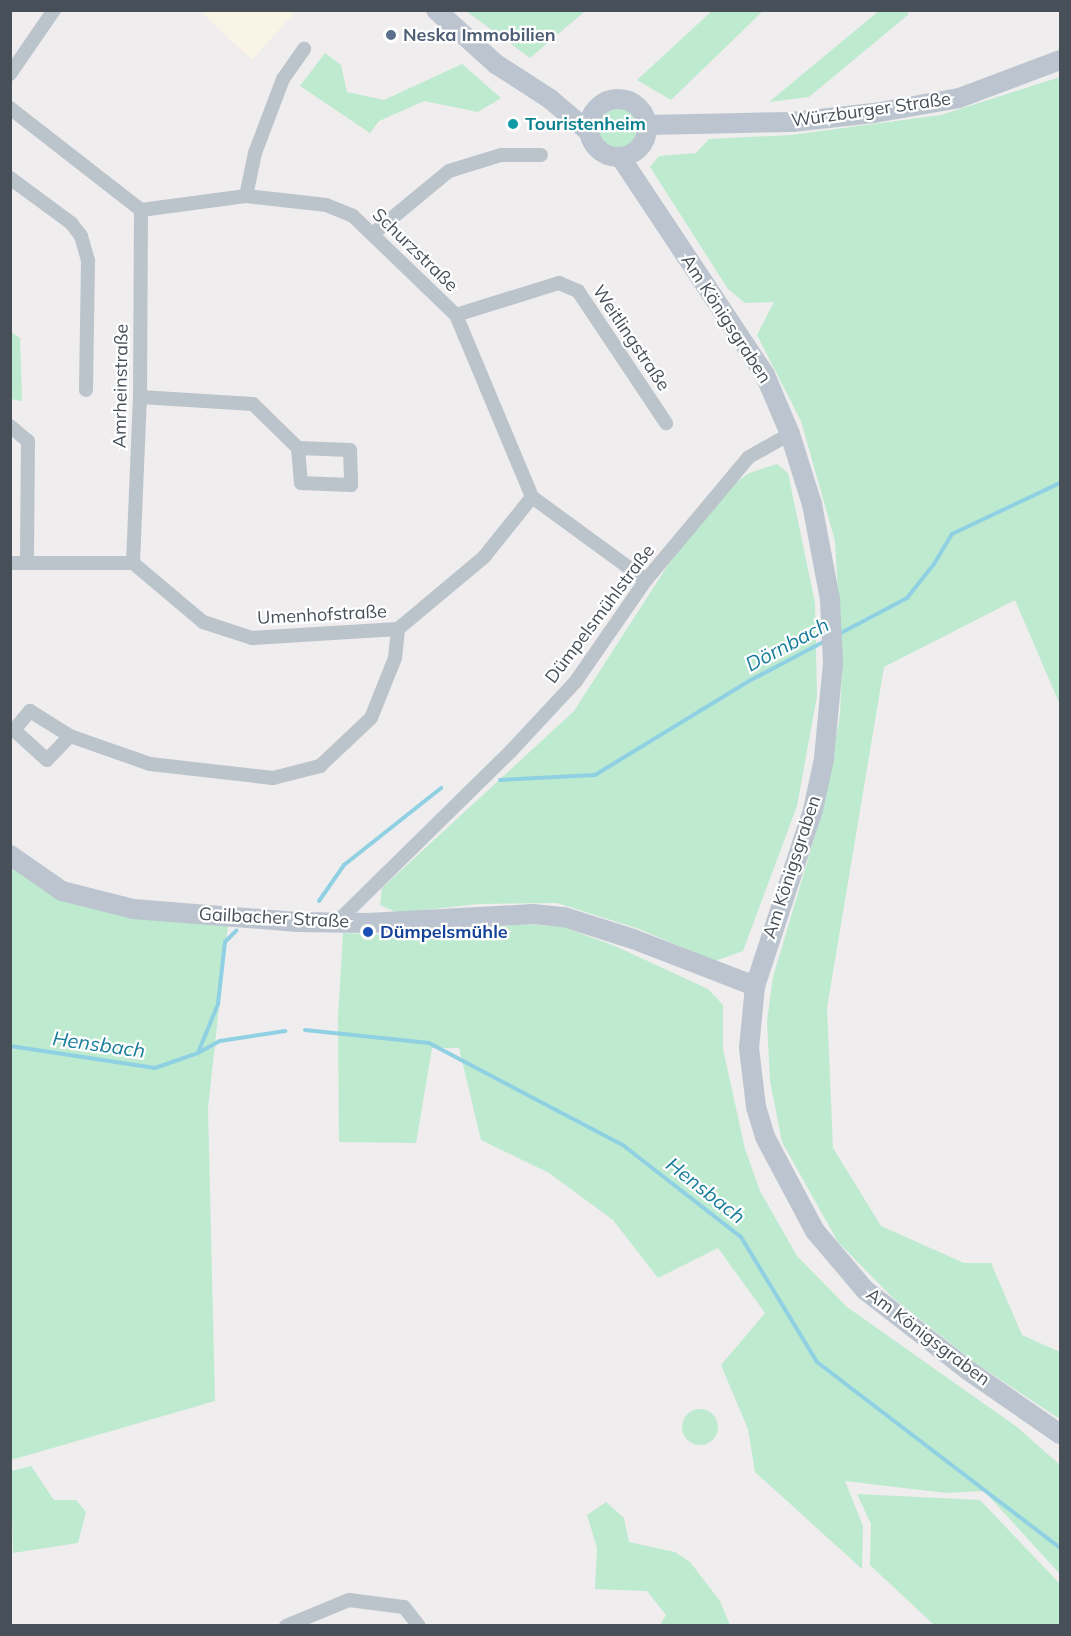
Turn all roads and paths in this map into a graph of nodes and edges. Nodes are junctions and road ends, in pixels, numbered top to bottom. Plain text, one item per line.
1 (54, 10) edge
2 (436, 10) edge
3 (304, 49) dead end
4 (1060, 60) edge
5 (10, 74) edge
6 (550, 99) junction
7 (603, 103) junction
8 (10, 108) edge
9 (647, 129) junction
10 (588, 132) junction
11 (541, 155) dead end
12 (627, 156) junction
13 (10, 178) edge
14 (246, 196) junction
15 (141, 210) junction
16 (374, 233) junction
17 (456, 315) junction
18 (86, 390) dead end
19 (140, 397) junction
20 (666, 423) dead end
21 (10, 426) edge
22 (790, 434) junction
23 (298, 448) junction
24 (532, 497) junction
25 (10, 563) edge
26 (27, 563) junction
27 (133, 563) junction
28 (646, 580) junction
29 (398, 629) junction
30 (70, 736) dead end
31 (10, 855) edge
32 (338, 921) junction
33 (754, 986) junction
34 (1060, 1434) edge
35 (286, 1626) edge
36 (419, 1626) edge

1 - 5 street
2 - 6 street
3 - 14 street
4 - 9 street, Würzburger Straße
6 - 7 street
6 - 10 street
7 - 9 street
7 - 10 street
8 - 15 street
9 - 12 street
10 - 12 street
11 - 16 street
12 - 22 street, Am Königsgraben
13 - 18 street
14 - 15 street, Schurzstraße
14 - 16 street, Schurzstraße
15 - 19 street, Amrheinstraße
16 - 17 street, Schurzstraße
17 - 20 street, Weitlingstraße
17 - 24 street, Schurzstraße
19 - 23 street
19 - 27 street, Amrheinstraße
21 - 26 street
22 - 28 street, Dümpelsmühlstraße
22 - 33 street, Am Königsgraben
23 - 23 street
24 - 28 street
24 - 29 street, Umenhofstraße
25 - 26 street
26 - 27 street
27 - 29 street, Umenhofstraße
28 - 32 street, Dümpelsmühlstraße
29 - 30 street
31 - 32 street, Gailbacher Straße
32 - 33 street, Gailbacher Straße
33 - 34 street, Am Königsgraben
35 - 36 street

